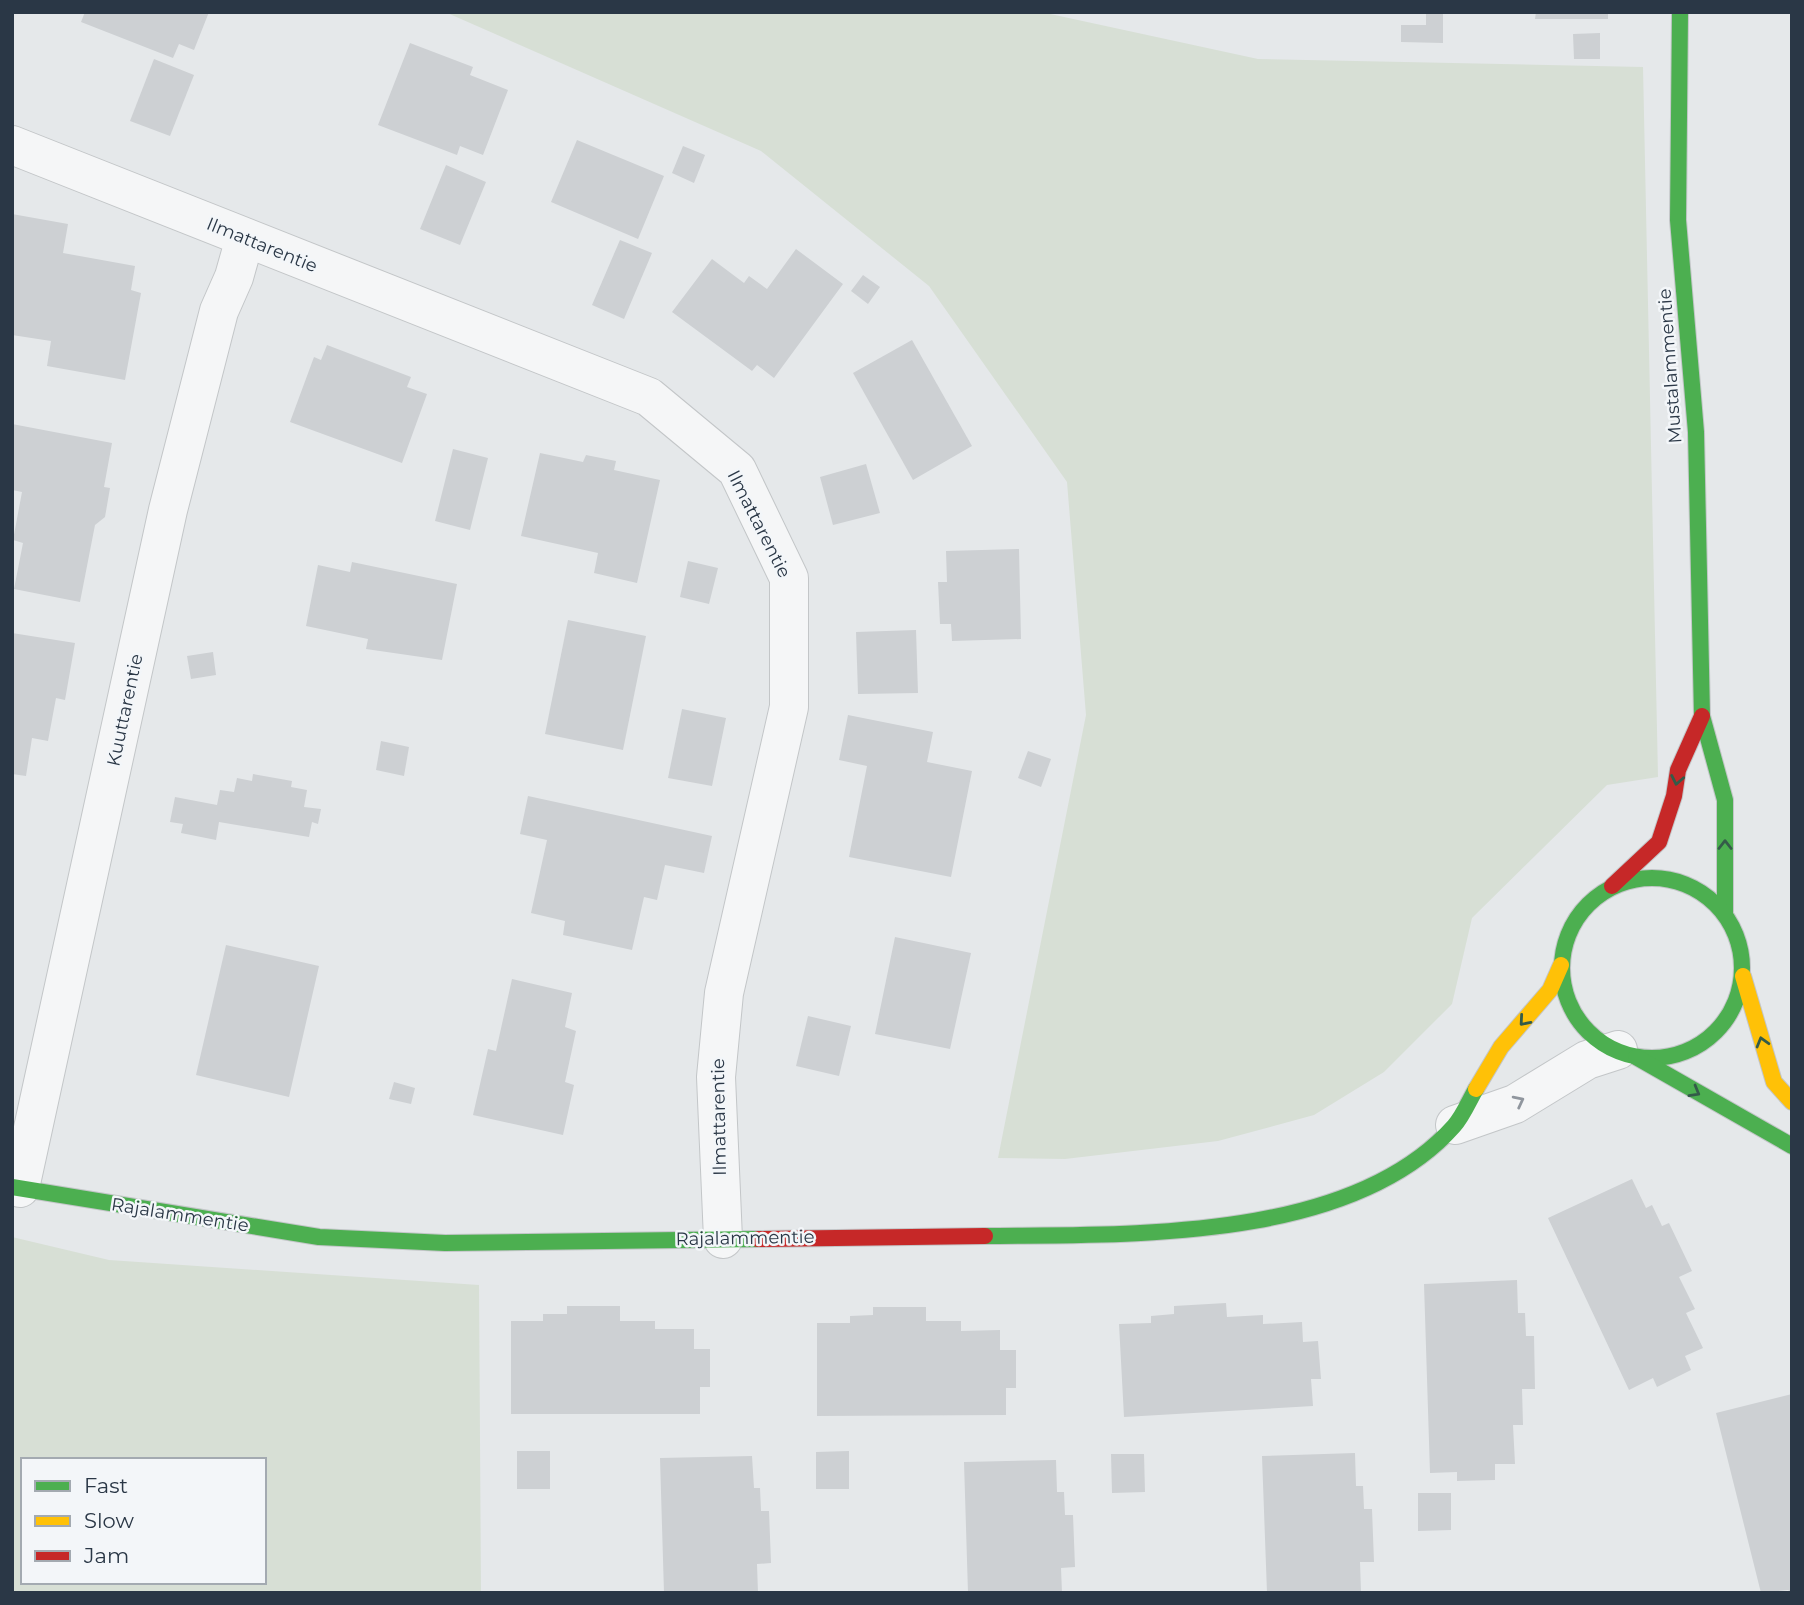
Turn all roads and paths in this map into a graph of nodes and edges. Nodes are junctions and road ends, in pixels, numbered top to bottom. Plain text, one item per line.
1 (1680, 12) edge
2 (12, 145) edge
3 (245, 238) junction
4 (1702, 716) junction
5 (1609, 888) junction
6 (1725, 914) junction
7 (1561, 965) junction
8 (1743, 976) junction
9 (1627, 1054) junction
10 (1792, 1102) edge
11 (1455, 1125) junction
12 (1792, 1146) edge
13 (16, 1187) edge
14 (723, 1239) junction

1 - 4 street, Mustalammentie
2 - 3 street, Ilmattarentie
3 - 13 street, Kuuttarentie
3 - 14 street, Ilmattarentie
4 -> 5 street, Mustalammentie
6 -> 4 street, Mustalammentie
5 - 6 street
5 - 7 street
6 - 8 street
7 - 9 street
7 -> 11 street, Rajalammentie
8 - 9 street
10 -> 8 street
11 -> 9 street, Rajalammentie
9 -> 12 street
11 - 14 street, Rajalammentie
13 - 14 street, Rajalammentie

